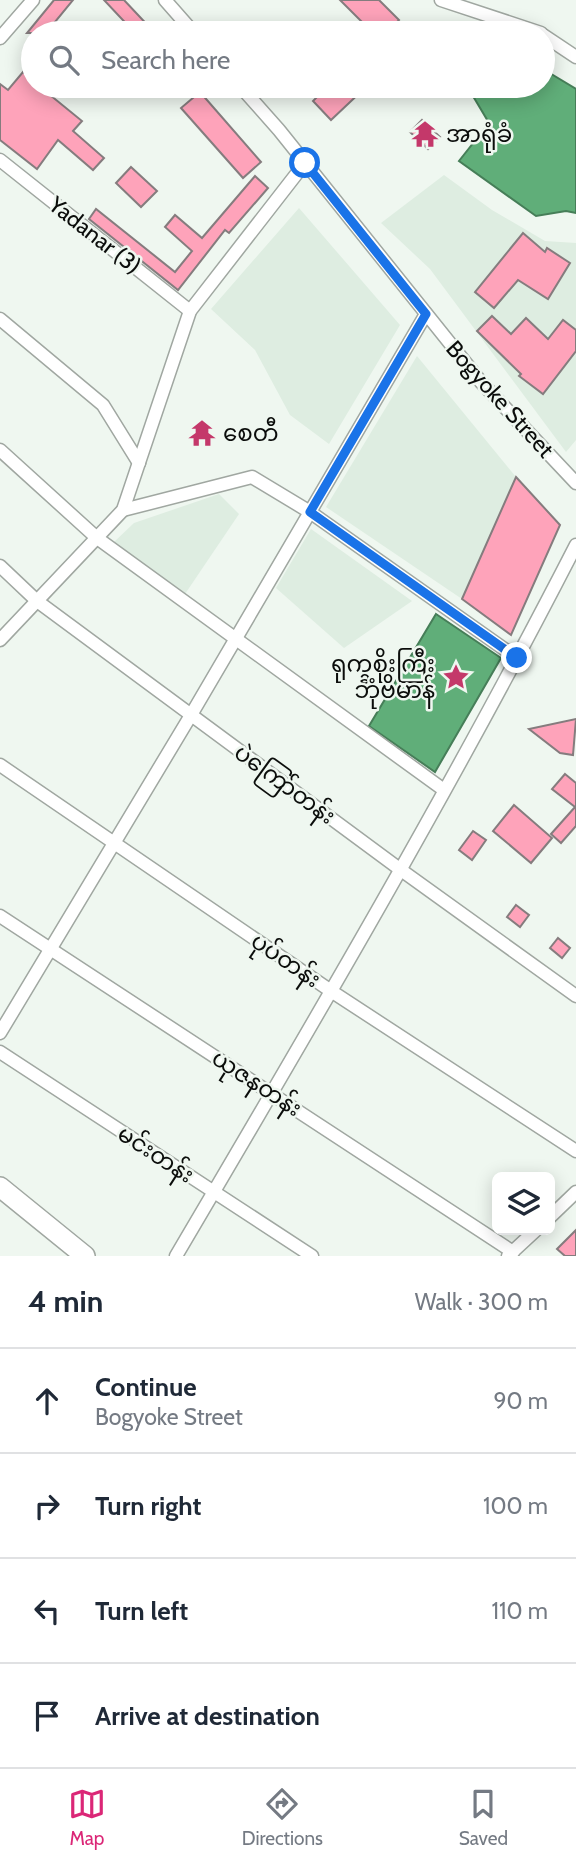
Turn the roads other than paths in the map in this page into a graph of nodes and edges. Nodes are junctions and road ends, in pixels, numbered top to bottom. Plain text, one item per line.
1 (33, 0) edge
2 (165, 0) edge
3 (440, 0) edge
4 (183, 21) edge
5 (503, 21) edge
6 (0, 38) edge
7 (555, 43) edge
8 (576, 57) edge
9 (250, 98) edge
10 (0, 160) edge
11 (305, 163) junction
12 (190, 310) junction
13 (426, 314) junction
14 (0, 319) edge
15 (0, 450) edge
16 (139, 463) junction
17 (576, 483) edge
18 (123, 510) junction
19 (310, 512) junction
20 (97, 538) junction
21 (576, 545) edge
22 (0, 566) edge
23 (37, 601) junction
24 (236, 639) junction
25 (0, 640) edge
26 (517, 658) junction
27 (191, 715) junction
28 (0, 765) edge
29 (444, 790) junction
30 (114, 842) junction
31 (401, 870) junction
32 (0, 916) edge
33 (51, 949) junction
34 (331, 991) junction
35 (576, 996) edge
36 (0, 1032) edge
37 (0, 1052) edge
38 (271, 1093) junction
39 (576, 1152) edge
40 (0, 1187) edge
41 (214, 1192) junction
42 (576, 1192) edge
43 (555, 1212) edge
44 (531, 1235) edge
45 (510, 1254) edge
46 (85, 1256) edge
47 (176, 1256) edge
48 (312, 1256) edge

1 - 6 street
2 - 4 street
3 - 5 street
7 - 8 street
9 - 11 street, Bogyoke Street
10 - 12 street, Yadanar (3)
11 - 12 street
11 - 13 street, Bogyoke Street
12 - 16 street
13 - 17 street, Bogyoke Street
13 - 19 street
14 - 16 street
15 - 20 street
16 - 18 street
18 - 19 street
18 - 20 street
19 - 24 street
19 - 26 street
20 - 23 street
20 - 24 street
21 - 26 street
22 - 23 street, ပဲကြော်တန်း
23 - 25 street
23 - 27 street, ပဲကြော်တန်း
24 - 27 street
24 - 29 street
26 - 29 street
27 - 30 street
27 - 31 street, ပဲကြော်တန်း
28 - 30 street, ပုပ်တန်း
29 - 31 street
30 - 33 street
30 - 34 street, ပုပ်တန်း
31 - 34 street
31 - 35 street, ပဲကြော်တန်း
32 - 33 street, ယုဇနတန်း
33 - 36 street
33 - 38 street, ယုဇနတန်း
34 - 38 street
34 - 39 street, ပုပ်တန်း
37 - 41 street, မင်းတန်း
38 - 41 street
38 - 45 street, ယုဇနတန်း
40 - 46 main road
41 - 47 street
41 - 48 street, မင်းတန်း
42 - 43 street
44 - 45 street

